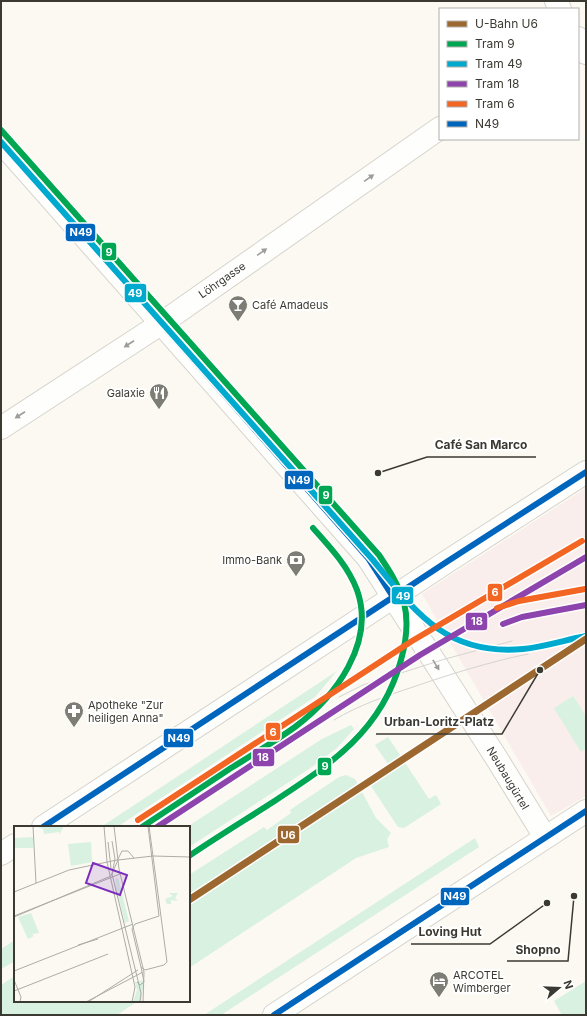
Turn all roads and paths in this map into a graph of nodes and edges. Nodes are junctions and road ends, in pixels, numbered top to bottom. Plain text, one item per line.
1 (579, 40) edge
2 (586, 53) edge
3 (439, 129) edge
4 (1, 142) edge
5 (162, 323) junction
6 (1, 428) edge
7 (586, 472) edge
8 (393, 597) junction
9 (586, 811) edge
10 (45, 826) edge
11 (545, 837) junction
12 (14, 846) edge
13 (1, 854) edge
14 (274, 1015) edge

1 - 2 street
5 -> 3 street, Löhrgasse
4 - 5 street, Neubaugürtel
5 -> 6 street, Löhrgasse
5 - 8 street, Neubaugürtel
7 - 8 street
8 - 10 street
8 -> 11 street, Neubaugürtel
9 - 11 street
11 - 14 street
12 - 13 street

